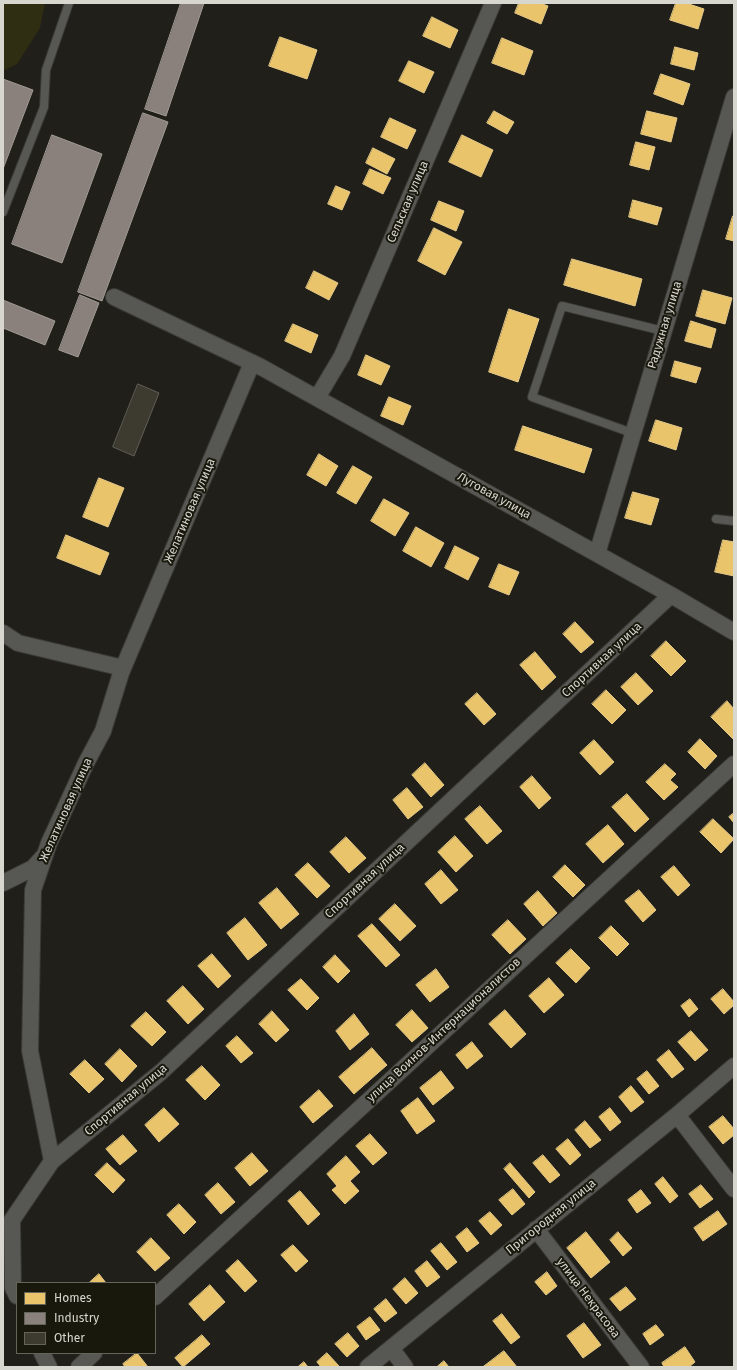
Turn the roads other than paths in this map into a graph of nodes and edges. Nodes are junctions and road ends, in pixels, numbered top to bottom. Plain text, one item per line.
1 (69, 3) edge
2 (493, 3) edge
3 (734, 97) edge
4 (3, 212) edge
5 (114, 296) dead end
6 (663, 331) junction
7 (252, 363) junction
8 (317, 398) junction
9 (632, 433) junction
10 (716, 519) dead end
11 (734, 521) edge
12 (597, 554) junction
13 (671, 595) junction
14 (734, 632) edge
15 (3, 633) edge
16 (123, 668) junction
17 (734, 764) edge
18 (45, 855) junction
19 (3, 883) edge
20 (734, 1066) edge
21 (677, 1115) junction
22 (52, 1160) junction
23 (734, 1189) edge
24 (536, 1229) junction
25 (16, 1294) edge
26 (156, 1296) edge
27 (390, 1348) junction
28 (42, 1354) edge
29 (93, 1354) edge
30 (49, 1367) edge
31 (79, 1367) edge
32 (368, 1367) edge
33 (405, 1367) edge
34 (641, 1367) edge

1 - 4 lane
2 - 8 street, Сельская улица
3 - 6 street, Радужная улица
5 - 7 street, Луговая улица
6 - 9 street, Радужная улица
6 - 9 lane
7 - 8 street, Луговая улица
7 - 16 street, Желатиновая улица
8 - 12 street, Луговая улица
9 - 12 street, Радужная улица
10 - 11 lane
12 - 13 street, Луговая улица
13 - 14 street, Луговая улица
13 - 22 street, Спортивная улица
15 - 16 street
16 - 18 street, Желатиновая улица
17 - 26 street, улица Воинов-Интернационалистов
18 - 19 street
18 - 22 street, Желатиновая улица
20 - 21 street, Пригородная улица
21 - 23 street
21 - 24 street, Пригородная улица
22 - 25 street
24 - 27 street, Пригородная улица
24 - 34 street, улица Некрасова
27 - 32 street, Пригородная улица
27 - 33 street
28 - 30 street
29 - 31 street

